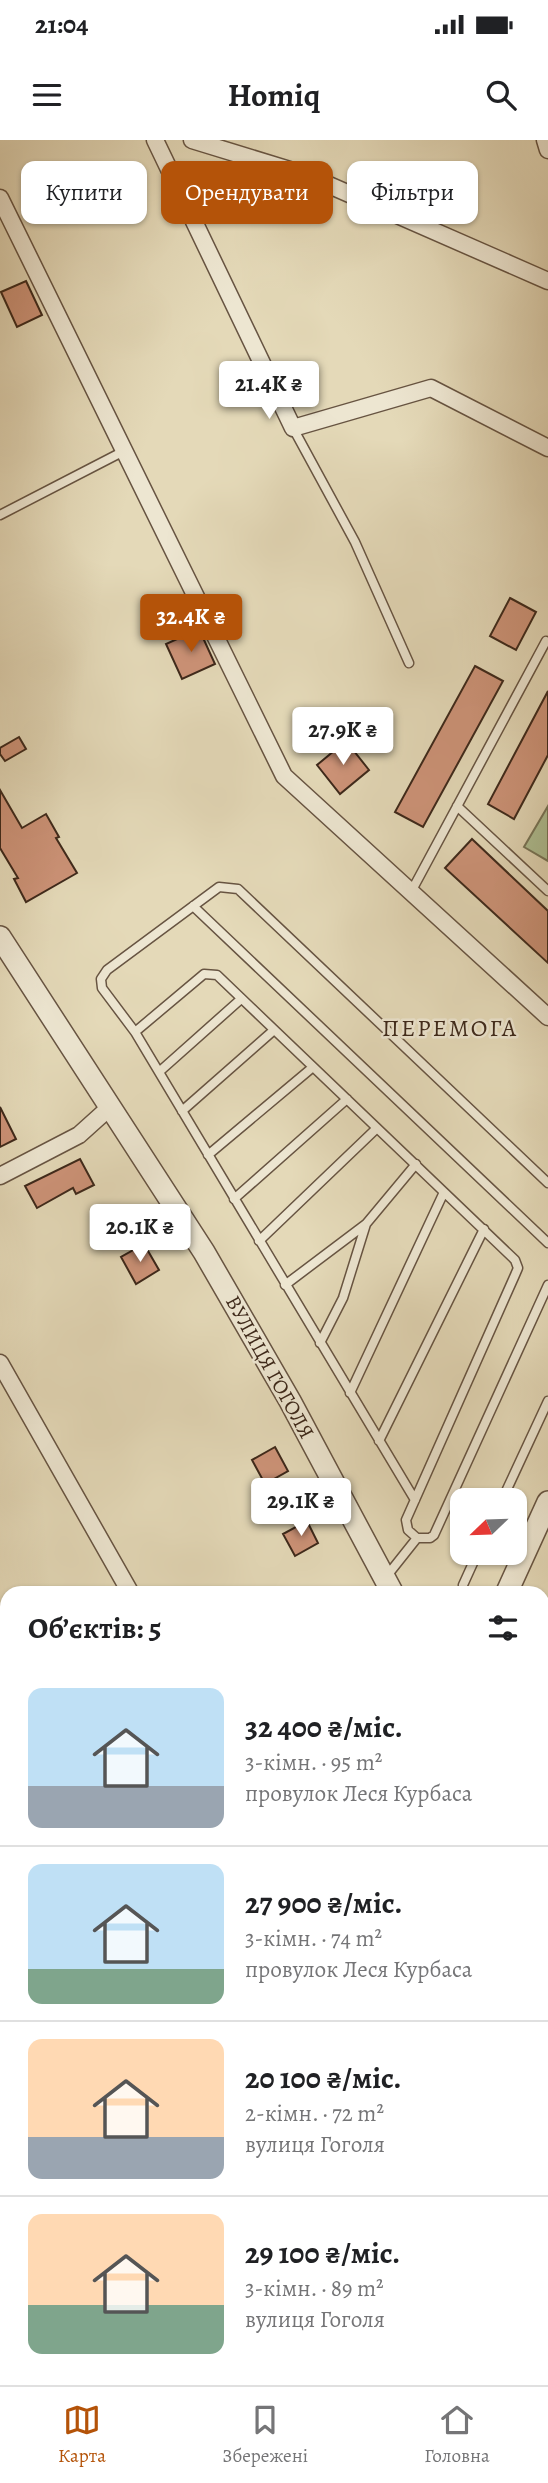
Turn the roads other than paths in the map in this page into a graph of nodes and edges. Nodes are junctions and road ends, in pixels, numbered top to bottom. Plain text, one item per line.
1 (155, 140) edge
2 (192, 140) edge
3 (545, 140) edge
4 (548, 150) edge
5 (0, 198) edge
6 (548, 281) edge
7 (293, 428) junction
8 (548, 448) edge
9 (124, 451) junction
10 (0, 515) edge
11 (548, 642) edge
12 (409, 663) dead end
13 (457, 806) junction
14 (548, 891) edge
15 (411, 892) junction
16 (193, 906) junction
17 (0, 937) edge
18 (241, 999) junction
19 (548, 1017) edge
20 (274, 1030) junction
21 (135, 1032) junction
22 (313, 1067) junction
23 (159, 1073) junction
24 (347, 1099) junction
25 (109, 1108) junction
26 (182, 1111) junction
27 (377, 1128) junction
28 (208, 1155) junction
29 (415, 1164) junction
30 (0, 1176) edge
31 (548, 1183) edge
32 (444, 1192) junction
33 (234, 1199) junction
34 (366, 1224) junction
35 (484, 1229) junction
36 (259, 1241) junction
37 (548, 1242) edge
38 (285, 1285) junction
39 (548, 1285) edge
40 (320, 1343) junction
41 (0, 1363) edge
42 (350, 1393) junction
43 (548, 1401) edge
44 (379, 1441) junction
45 (508, 1488) edge
46 (415, 1500) junction
47 (548, 1502) edge
48 (417, 1538) junction
49 (472, 1565) edge
50 (463, 1584) dead end
51 (127, 1586) edge
52 (388, 1586) edge
53 (510, 1586) edge

1 - 7 street
2 - 6 street
3 - 4 street
5 - 9 street
7 - 8 street
7 - 12 lane
9 - 10 lane
9 - 15 street
11 - 13 lane
13 - 14 lane
13 - 15 lane
15 - 19 street
16 - 21 lane
16 - 31 lane
16 - 37 lane
17 - 25 street, ВУЛИЦЯ ГОГОЛЯ
18 - 20 lane
18 - 21 lane
18 - 23 lane
20 - 22 lane
20 - 26 lane
21 - 23 lane
22 - 24 lane
22 - 28 lane
23 - 26 lane
24 - 27 lane
24 - 33 lane
25 - 30 street
25 - 52 street, ВУЛИЦЯ ГОГОЛЯ
26 - 28 lane
27 - 29 lane
27 - 36 lane
28 - 33 lane
29 - 32 lane
29 - 34 lane
32 - 35 lane
32 - 42 lane
33 - 36 lane
34 - 38 lane
34 - 40 lane
35 - 44 lane
35 - 46 lane
36 - 38 lane
38 - 40 lane
39 - 48 lane
40 - 42 lane
41 - 51 street
42 - 44 lane
43 - 45 lane
44 - 46 lane
46 - 48 lane
47 - 53 street
48 - 52 lane
49 - 50 lane

